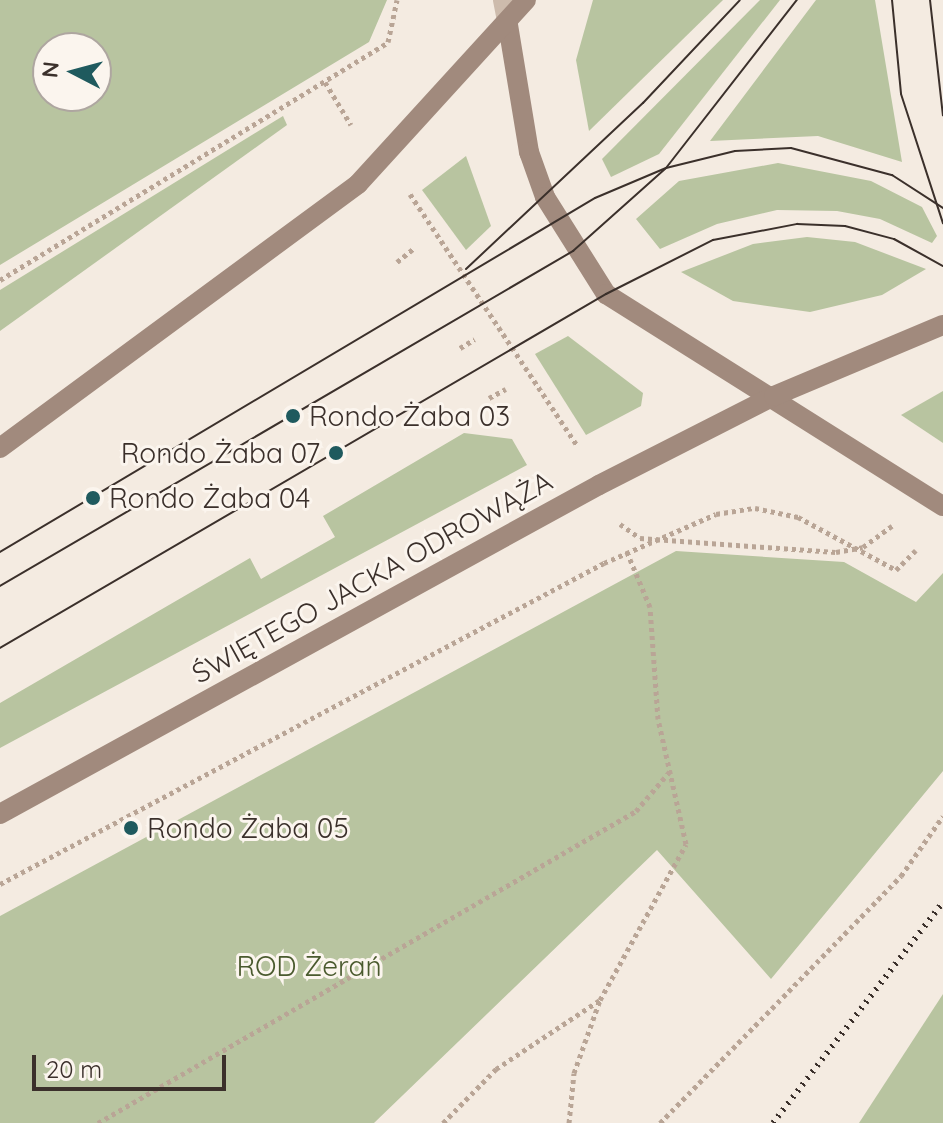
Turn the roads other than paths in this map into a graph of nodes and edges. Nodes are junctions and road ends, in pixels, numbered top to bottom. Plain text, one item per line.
1 (503, 0) edge
2 (526, 0) edge
3 (508, 25) junction
4 (943, 325) edge
5 (774, 396) junction
6 (0, 448) edge
7 (943, 506) edge
8 (0, 814) edge

1 - 3 street
2 - 3 main road
3 - 5 main road
3 - 6 main road
4 - 5 main road, ŚWIĘTEGO JACKA ODROWĄŻA
5 - 7 main road
5 - 8 main road, ŚWIĘTEGO JACKA ODROWĄŻA

